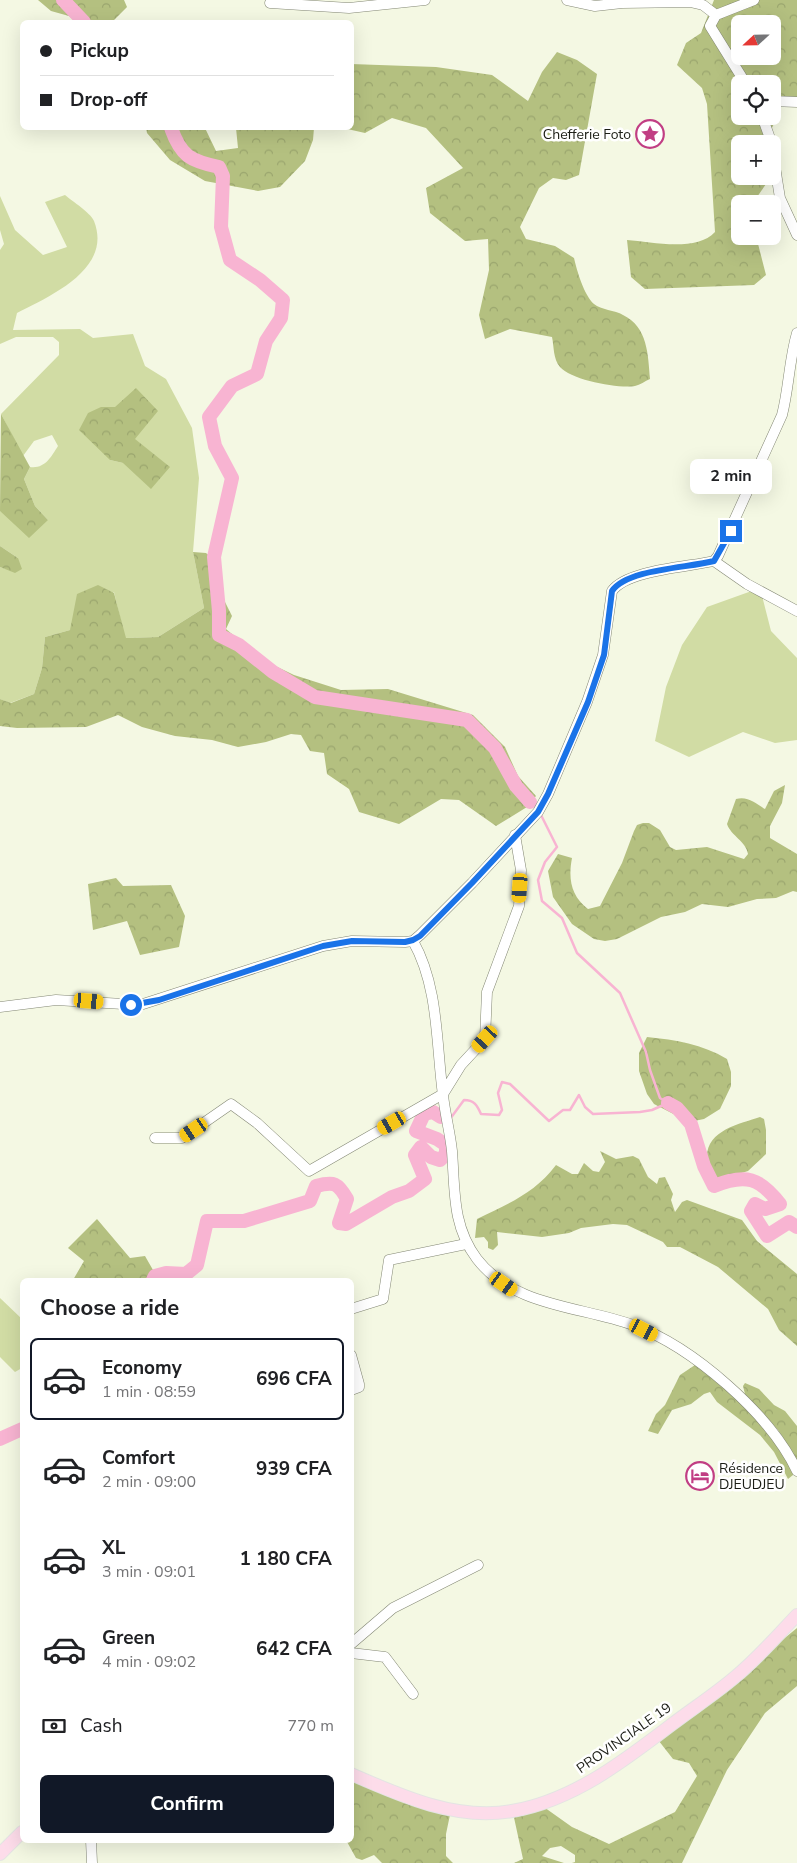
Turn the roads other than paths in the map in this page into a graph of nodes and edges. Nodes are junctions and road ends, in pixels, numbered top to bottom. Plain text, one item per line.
1 (425, 0) edge
2 (566, 0) edge
3 (754, 0) edge
4 (270, 3) dead end
5 (716, 15) junction
6 (740, 75) edge
7 (781, 101) edge
8 (797, 102) edge
9 (778, 185) edge
10 (797, 235) edge
11 (797, 333) edge
12 (714, 561) junction
13 (797, 611) edge
14 (515, 835) junction
15 (413, 940) junction
16 (0, 1006) edge
17 (442, 1094) junction
18 (155, 1138) dead end
19 (466, 1244) junction
20 (354, 1308) edge
21 (354, 1366) edge
22 (354, 1389) edge
23 (797, 1471) edge
24 (478, 1565) dead end
25 (797, 1616) edge
26 (354, 1641) edge
27 (354, 1654) edge
28 (413, 1694) dead end
29 (354, 1775) edge
30 (20, 1834) edge
31 (91, 1843) edge
32 (0, 1854) edge
33 (92, 1863) edge

1 - 4 street
2 - 5 street
3 - 5 street
5 - 6 street
7 - 8 street
9 - 10 street
11 - 12 street
12 - 13 street
12 - 14 street
14 - 15 street
14 - 17 street
15 - 16 street
15 - 17 street
17 - 18 street
17 - 19 street
19 - 20 street
19 - 23 street
21 - 22 street
24 - 26 street
25 - 29 main road, PROVINCIALE 19
27 - 28 street
30 - 32 main road
31 - 33 street

